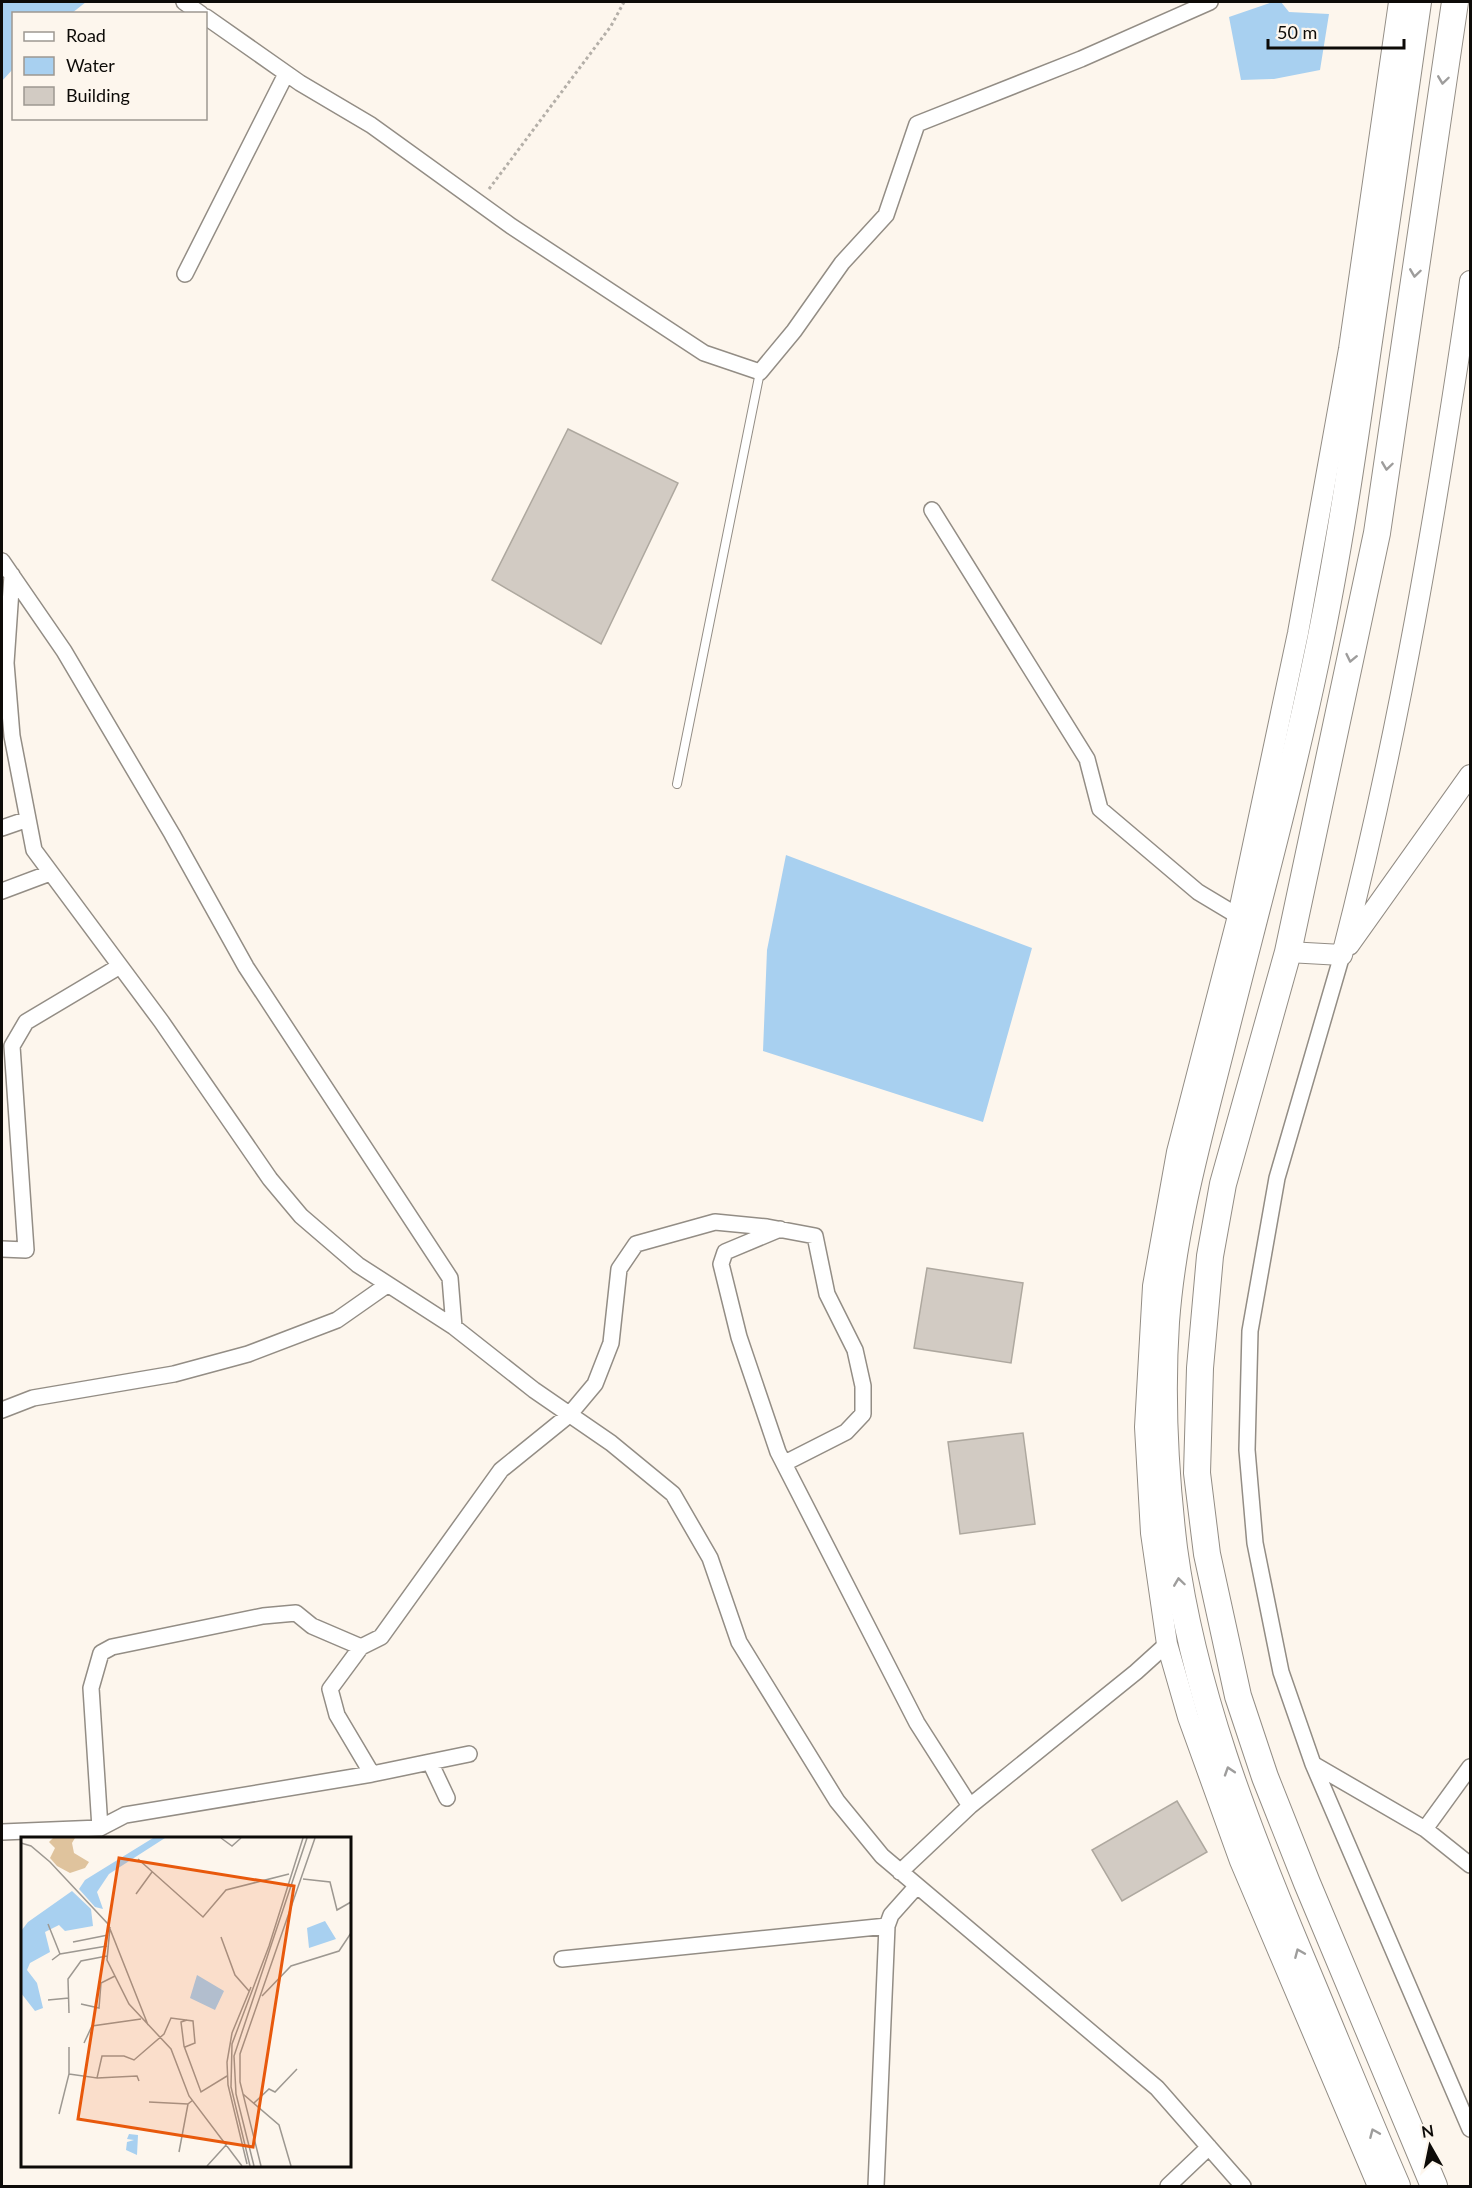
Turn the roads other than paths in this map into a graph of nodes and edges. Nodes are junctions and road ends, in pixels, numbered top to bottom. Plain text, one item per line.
1 (184, 2) edge
2 (1210, 2) edge
3 (1399, 2) edge
4 (1418, 2) edge
5 (1455, 2) edge
6 (198, 12) edge
7 (207, 18) edge
8 (286, 74) junction
9 (185, 274) dead end
10 (1470, 282) edge
11 (759, 372) junction
12 (932, 510) dead end
13 (2, 561) edge
14 (12, 575) junction
15 (4, 648) edge
16 (7, 738) edge
17 (1470, 775) edge
18 (677, 784) dead end
19 (28, 819) junction
20 (2, 828) edge
21 (50, 873) junction
22 (2, 891) edge
23 (1238, 916) junction
24 (1288, 951) junction
25 (1342, 955) junction
26 (120, 966) junction
27 (780, 1229) junction
28 (2, 1249) edge
29 (387, 1285) junction
30 (453, 1327) junction
31 (2, 1410) edge
32 (569, 1415) junction
33 (785, 1463) junction
34 (1167, 1644) junction
35 (361, 1647) junction
36 (469, 1754) dead end
37 (430, 1762) junction
38 (1313, 1764) junction
39 (1470, 1767) edge
40 (372, 1774) junction
41 (447, 1798) dead end
42 (970, 1806) junction
43 (100, 1828) junction
44 (1425, 1829) junction
45 (2, 1832) edge
46 (1470, 1865) edge
47 (900, 1872) junction
48 (916, 1887) junction
49 (887, 1926) junction
50 (562, 1959) dead end
51 (1470, 2129) edge
52 (1209, 2147) junction
53 (876, 2187) edge
54 (1168, 2187) edge
55 (1243, 2187) edge
56 (1378, 2187) edge
57 (1397, 2187) edge
58 (1434, 2187) edge

1 - 6 street
2 - 11 street
3 - 23 street
57 -> 4 highway
5 -> 24 highway
7 - 8 street
8 - 9 street
8 - 11 street
10 - 25 street
11 - 18 lane
12 - 23 street
13 - 14 street
14 - 15 street
14 - 30 street
15 - 16 street
16 - 19 street
17 - 25 street
19 - 20 street
19 - 21 street
21 - 22 street
21 - 26 street
23 - 34 street
24 - 25 street
24 - 58 highway
25 - 38 street
26 - 28 street
26 - 29 street
27 - 32 street
27 - 33 street
27 - 33 street
29 - 30 street
29 - 31 street
30 - 32 street
32 - 35 street
32 - 47 street
33 - 42 street
34 - 42 street
34 - 56 street
35 - 40 street
35 - 43 street
36 - 37 street
37 - 40 street
37 - 41 street
38 - 44 street
38 - 51 street
39 - 44 street
40 - 43 street
42 - 47 street
43 - 45 street
44 - 46 street
47 - 48 street
48 - 49 street
48 - 52 street
49 - 50 street
49 - 53 street
52 - 54 street
52 - 55 street

